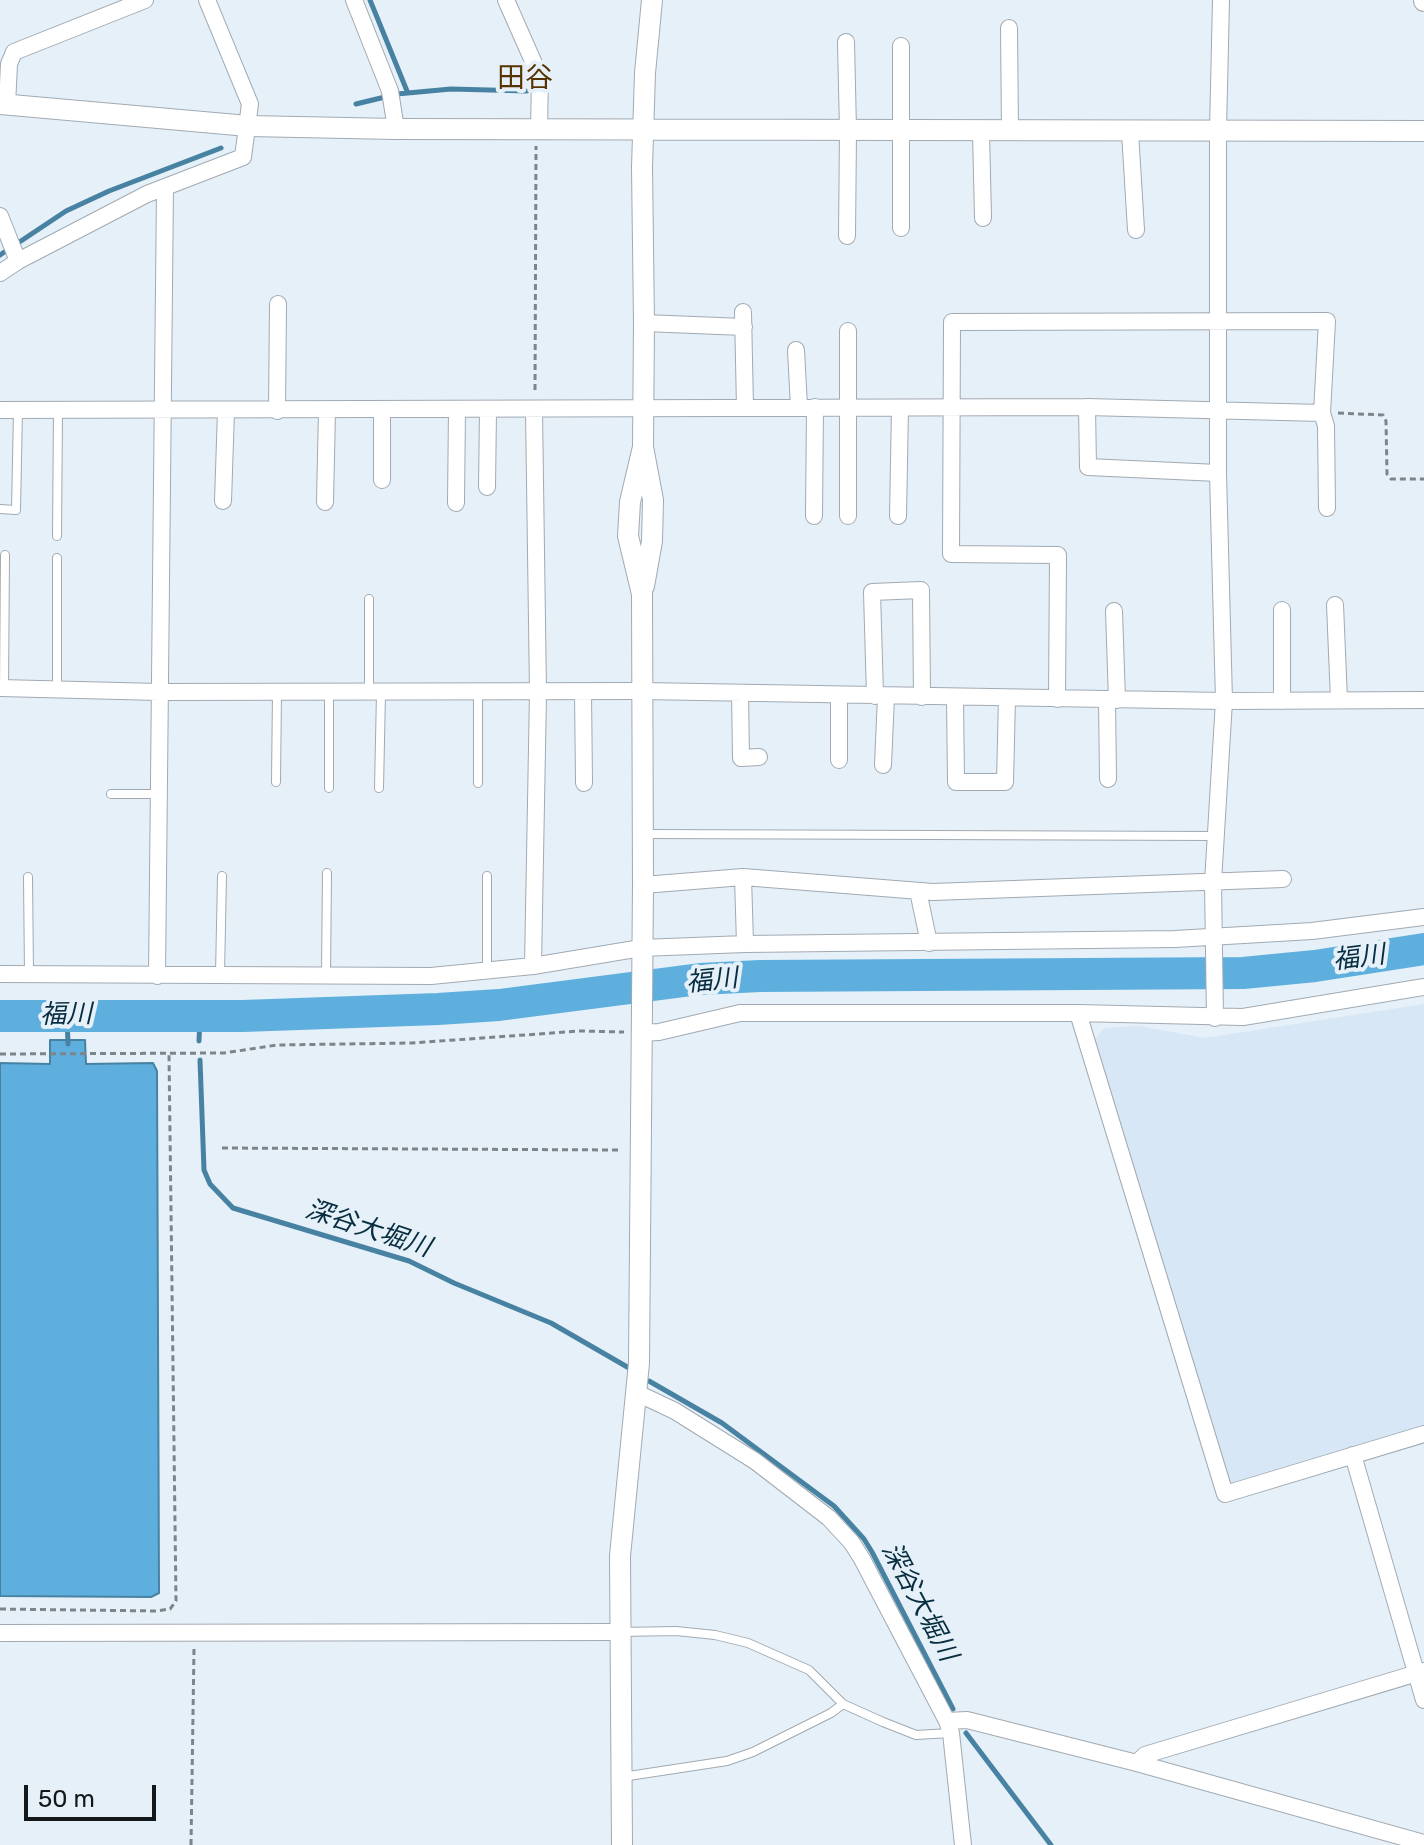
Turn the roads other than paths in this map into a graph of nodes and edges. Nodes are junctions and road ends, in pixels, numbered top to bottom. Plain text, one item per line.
1 (145, 0) edge
2 (207, 0) edge
3 (354, 0) edge
4 (506, 0) edge
5 (652, 0) edge
6 (1221, 0) edge
7 (1009, 28) dead end
8 (846, 42) dead end
9 (901, 46) dead end
10 (5, 58) edge
11 (3, 105) edge
12 (248, 126) junction
13 (396, 129) junction
14 (901, 129) junction
15 (642, 130) junction
16 (848, 131) junction
17 (981, 131) junction
18 (1218, 131) junction
19 (1424, 131) edge
20 (1010, 132) junction
21 (1130, 132) junction
22 (538, 137) junction
23 (165, 187) junction
24 (0, 216) edge
25 (983, 218) dead end
26 (901, 228) dead end
27 (1136, 230) dead end
28 (847, 236) dead end
29 (18, 261) junction
30 (0, 273) edge
31 (278, 304) dead end
32 (1217, 322) junction
33 (644, 323) junction
34 (848, 331) dead end
35 (796, 350) dead end
36 (807, 407) junction
37 (1087, 407) junction
38 (745, 408) junction
39 (850, 408) junction
40 (900, 408) junction
41 (952, 408) junction
42 (0, 410) edge
43 (18, 410) junction
44 (58, 410) junction
45 (382, 410) junction
46 (457, 410) junction
47 (488, 410) junction
48 (534, 410) junction
49 (642, 410) junction
50 (162, 411) junction
51 (226, 411) junction
52 (277, 411) junction
53 (327, 411) junction
54 (1219, 411) junction
55 (1322, 413) junction
56 (1218, 473) junction
57 (382, 480) dead end
58 (487, 487) dead end
59 (223, 501) dead end
60 (325, 502) dead end
61 (456, 503) dead end
62 (1327, 508) dead end
63 (0, 509) edge
64 (814, 516) dead end
65 (848, 516) dead end
66 (898, 516) dead end
67 (57, 536) dead end
68 (5, 555) dead end
69 (57, 558) dead end
70 (369, 599) dead end
71 (1335, 605) dead end
72 (1282, 610) dead end
73 (1114, 611) dead end
74 (2, 688) edge
75 (57, 690) junction
76 (642, 691) junction
77 (159, 692) junction
78 (277, 693) junction
79 (329, 693) junction
80 (375, 693) junction
81 (478, 693) junction
82 (538, 693) junction
83 (583, 693) junction
84 (740, 693) junction
85 (839, 696) junction
86 (880, 696) junction
87 (922, 697) junction
88 (955, 698) junction
89 (1007, 698) junction
90 (1057, 699) junction
91 (1112, 700) junction
92 (1339, 700) junction
93 (1424, 700) edge
94 (1224, 701) junction
95 (1282, 701) junction
96 (759, 757) dead end
97 (839, 760) dead end
98 (883, 765) dead end
99 (1108, 779) dead end
100 (276, 782) dead end
101 (478, 783) dead end
102 (584, 783) dead end
103 (329, 788) dead end
104 (379, 788) dead end
105 (111, 794) dead end
106 (158, 794) junction
107 (642, 834) junction
108 (1216, 836) junction
109 (327, 873) dead end
110 (222, 876) dead end
111 (487, 876) dead end
112 (28, 877) dead end
113 (743, 877) junction
114 (1283, 879) dead end
115 (1213, 882) junction
116 (643, 885) junction
117 (918, 891) junction
118 (1424, 917) edge
119 (1214, 939) junction
120 (929, 943) junction
121 (745, 944) junction
122 (641, 953) junction
123 (533, 966) junction
124 (487, 971) junction
125 (0, 974) edge
126 (29, 974) junction
127 (157, 976) junction
128 (220, 976) junction
129 (326, 976) junction
130 (1424, 987) edge
131 (1216, 1012) junction
132 (1078, 1013) junction
133 (640, 1026) junction
134 (637, 1393) junction
135 (1424, 1434) edge
136 (1353, 1455) junction
137 (620, 1632) junction
138 (0, 1633) edge
139 (1421, 1672) edge
140 (1424, 1700) edge
141 (843, 1704) junction
142 (949, 1727) junction
143 (1137, 1763) junction
144 (622, 1777) junction
145 (1424, 1843) edge
146 (622, 1845) edge
147 (963, 1845) edge

1 - 10 street
2 - 12 street
3 - 13 street
4 - 22 street
5 - 15 street
6 - 18 street
7 - 20 street
8 - 16 street
9 - 14 street
10 - 11 street
11 - 12 street
12 - 13 street
12 - 23 street
13 - 22 street
14 - 16 street
14 - 17 street
14 - 26 street
15 - 16 street
15 - 22 street
15 - 33 street
16 - 28 street
17 - 20 street
17 - 25 street
18 - 19 street
18 - 21 street
18 - 32 street
20 - 21 street
21 - 27 street
23 - 29 street
23 - 50 street
24 - 29 street
29 - 30 street
31 - 52 street
32 - 41 street
32 - 54 street
32 - 55 street
33 - 38 street
33 - 49 street
34 - 39 street
35 - 36 street
36 - 38 street
36 - 39 street
36 - 64 street
37 - 41 street
37 - 54 street
37 - 56 street
38 - 49 street
39 - 40 street
39 - 65 street
40 - 41 street
40 - 66 street
41 - 90 street
42 - 43 street
43 - 44 street
43 - 63 lane
44 - 50 street
44 - 67 lane
45 - 46 street
45 - 53 street
45 - 57 street
46 - 47 street
46 - 61 street
47 - 48 street
47 - 58 street
48 - 49 street
48 - 82 street
49 - 76 street
50 - 51 street
50 - 77 street
51 - 52 street
51 - 59 street
52 - 53 street
53 - 60 street
54 - 55 street
54 - 56 street
55 - 62 street
56 - 94 street
68 - 74 lane
69 - 75 lane
70 - 80 lane
71 - 92 street
72 - 95 street
73 - 91 street
74 - 75 street
75 - 77 street
76 - 83 street
76 - 84 street
76 - 107 street
77 - 78 street
77 - 106 street
78 - 79 street
78 - 100 lane
79 - 80 street
79 - 103 lane
80 - 81 street
80 - 104 lane
81 - 82 street
81 - 101 lane
82 - 83 street
82 - 123 street
83 - 102 street
84 - 85 street
84 - 96 street
85 - 86 street
85 - 97 street
86 - 87 street
86 - 87 street
86 - 98 street
87 - 88 street
88 - 89 street
88 - 89 street
89 - 90 street
90 - 91 street
91 - 94 street
91 - 99 street
92 - 93 street
92 - 95 street
94 - 95 street
94 - 108 street
105 - 106 lane
106 - 127 street
107 - 108 lane
107 - 116 street
108 - 115 street
109 - 129 lane
110 - 128 lane
111 - 124 lane
112 - 126 lane
113 - 116 street
113 - 117 street
113 - 121 street
114 - 115 street
115 - 117 street
115 - 119 street
116 - 122 street
117 - 120 street
118 - 119 street
119 - 120 street
119 - 131 street
120 - 121 street
121 - 122 street
122 - 123 street
122 - 133 street
123 - 124 street
124 - 129 street
125 - 126 street
126 - 127 street
127 - 128 street
128 - 129 street
130 - 131 street
131 - 132 street
132 - 133 street
132 - 136 street
133 - 134 street
134 - 137 street
134 - 142 street
135 - 136 street
136 - 139 street
137 - 138 street
137 - 141 lane
137 - 144 street
139 - 140 street
139 - 143 street
141 - 142 lane
141 - 144 lane
142 - 143 street
142 - 147 street
143 - 145 street
144 - 146 street

